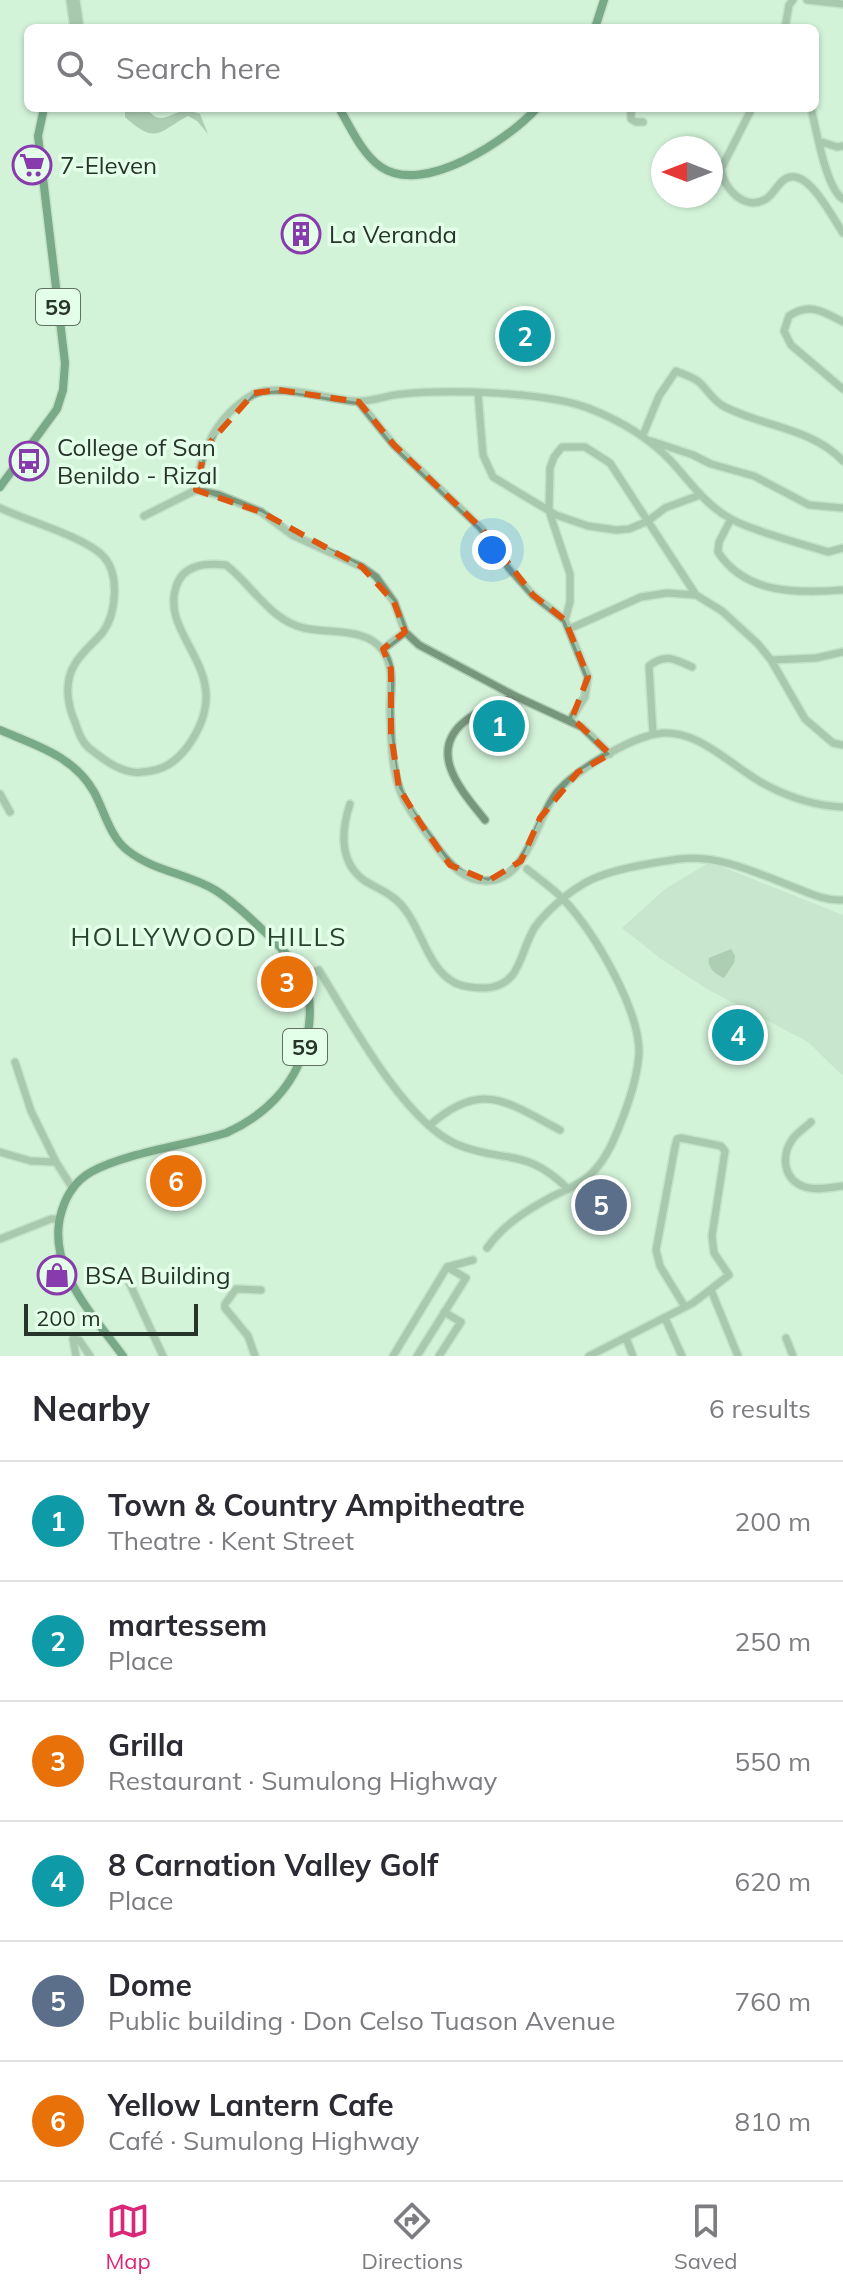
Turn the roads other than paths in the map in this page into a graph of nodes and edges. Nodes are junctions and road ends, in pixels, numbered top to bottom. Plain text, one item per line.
1 (73, 0) edge
2 (604, 0) edge
3 (793, 0) edge
4 (807, 0) edge
5 (843, 4) edge
6 (77, 24) edge
7 (596, 24) edge
8 (786, 24) edge
9 (43, 112) edge
10 (342, 112) edge
11 (533, 112) edge
12 (631, 112) edge
13 (750, 112) edge
14 (812, 112) edge
15 (643, 122) dead end
16 (819, 141) junction
17 (843, 146) edge
18 (843, 199) edge
19 (843, 233) edge
20 (843, 322) edge
21 (843, 389) edge
22 (478, 393) junction
23 (359, 402) junction
24 (646, 438) junction
25 (843, 461) edge
26 (0, 487) edge
27 (196, 490) junction
28 (700, 495) junction
29 (0, 508) edge
30 (843, 508) edge
31 (549, 511) junction
32 (144, 516) dead end
33 (731, 519) junction
34 (648, 521) junction
35 (843, 548) edge
36 (843, 590) edge
37 (696, 595) junction
38 (565, 620) junction
39 (569, 629) junction
40 (405, 632) junction
41 (383, 649) junction
42 (843, 652) edge
43 (771, 660) junction
44 (692, 667) dead end
45 (515, 696) junction
46 (570, 721) junction
47 (0, 730) edge
48 (653, 734) junction
49 (843, 745) edge
50 (610, 754) junction
51 (0, 794) edge
52 (350, 804) dead end
53 (843, 807) edge
54 (10, 812) dead end
55 (485, 820) dead end
56 (527, 869) dead end
57 (564, 900) junction
58 (843, 900) edge
59 (303, 977) junction
60 (15, 1062) dead end
61 (811, 1122) dead end
62 (429, 1126) junction
63 (560, 1130) dead end
64 (0, 1152) edge
65 (56, 1162) junction
66 (843, 1186) edge
67 (73, 1189) junction
68 (568, 1189) junction
69 (59, 1219) junction
70 (0, 1239) edge
71 (487, 1248) dead end
72 (473, 1260) dead end
73 (447, 1267) junction
74 (124, 1271) dead end
75 (261, 1290) dead end
76 (711, 1290) junction
77 (685, 1307) junction
78 (444, 1312) junction
79 (665, 1318) junction
80 (626, 1338) junction
81 (786, 1338) dead end
82 (418, 1353) edge
83 (76, 1356) edge
84 (90, 1356) edge
85 (123, 1356) edge
86 (163, 1356) edge
87 (255, 1356) edge
88 (393, 1356) edge
89 (431, 1356) edge
90 (439, 1356) edge
91 (589, 1356) edge
92 (633, 1356) edge
93 (682, 1356) edge
94 (738, 1356) edge
95 (793, 1356) edge

1 - 6 street
2 - 7 main road
3 - 8 street
4 - 5 street
9 - 26 main road, 59
10 - 11 main road
12 - 15 street
13 - 19 street
14 - 16 street
16 - 17 street
16 - 18 street
20 - 21 street
22 - 23 street
22 - 24 street
22 - 31 street
23 - 27 street
23 - 38 street
24 - 25 street
24 - 28 street
24 - 30 street
27 - 32 street
27 - 40 street
28 - 33 street
28 - 34 street
29 - 41 street
31 - 34 street
31 - 34 street
31 - 38 street
33 - 35 street
33 - 36 street
34 - 37 street
37 - 39 street
37 - 43 street
38 - 39 street
39 - 46 street
40 - 41 street
40 - 45 street
41 - 50 street
42 - 43 street
43 - 49 street
44 - 48 street
45 - 46 street
45 - 55 street
46 - 50 street
47 - 59 main road
48 - 50 street
48 - 53 street
51 - 54 street
52 - 57 street
56 - 57 street
57 - 58 street
57 - 68 street
59 - 62 street
59 - 67 main road, 59
60 - 65 street
61 - 66 street
62 - 63 street
62 - 68 street
64 - 65 street
65 - 67 street
67 - 69 main road, 59
68 - 71 street
69 - 70 street
69 - 85 main road
72 - 73 street
73 - 78 street
73 - 88 street
74 - 86 street
75 - 87 street
76 - 77 street
76 - 77 street
76 - 94 street
77 - 79 street
78 - 82 street
78 - 90 street
79 - 80 street
79 - 93 street
80 - 91 street
80 - 92 street
81 - 95 street
82 - 89 street
83 - 84 street

